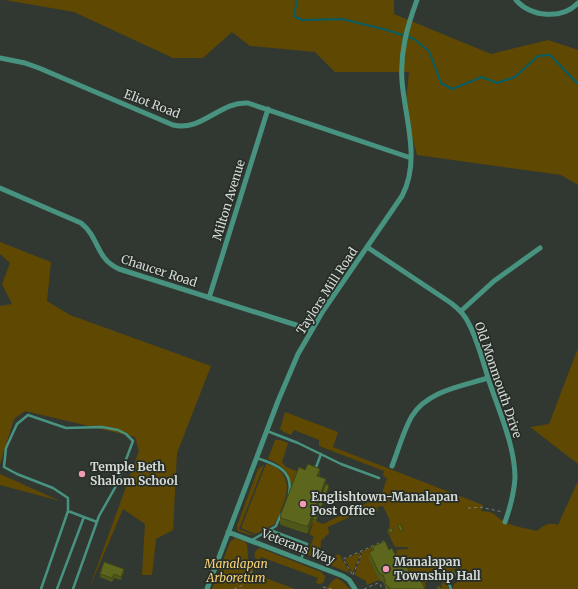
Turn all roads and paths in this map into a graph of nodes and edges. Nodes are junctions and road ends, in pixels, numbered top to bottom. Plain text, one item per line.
1 (417, 0) edge
2 (516, 0) edge
3 (578, 3) edge
4 (0, 58) edge
5 (268, 109) junction
6 (411, 158) junction
7 (0, 188) edge
8 (367, 247) junction
9 (540, 248) dead end
10 (209, 298) junction
11 (461, 311) junction
12 (312, 330) junction
13 (488, 378) junction
14 (267, 431) junction
15 (321, 454) junction
16 (256, 458) junction
17 (392, 466) dead end
18 (314, 473) edge
19 (379, 478) dead end
20 (289, 494) edge
21 (468, 508) dead end
22 (283, 509) edge
23 (68, 511) junction
24 (508, 513) junction
25 (84, 517) junction
26 (97, 522) junction
27 (505, 522) dead end
28 (269, 530) junction
29 (228, 532) junction
30 (252, 540) junction
31 (385, 547) edge
32 (363, 550) junction
33 (301, 559) junction
34 (255, 570) dead end
35 (446, 575) dead end
36 (381, 586) junction
37 (385, 586) edge
38 (323, 587) dead end
39 (41, 589) edge
40 (57, 589) edge
41 (73, 589) edge
42 (207, 589) edge
43 (234, 589) edge
44 (332, 589) edge
45 (355, 589) edge
46 (364, 589) edge
47 (381, 589) edge
48 (451, 589) edge

1 - 6 street, Taylors Mill Road
2 - 3 street
4 - 5 street, Eliot Road
5 - 6 street, Eliot Road
5 - 10 street, Milton Avenue
6 - 8 street, Taylors Mill Road
7 - 10 street, Chaucer Road
8 - 11 street, Old Monmouth Drive
8 - 12 street, Taylors Mill Road
9 - 11 street
10 - 12 street, Chaucer Road
11 - 13 street, Old Monmouth Drive
12 - 14 street, Taylors Mill Road
13 - 17 street
13 - 24 street, Old Monmouth Drive
14 - 15 lane
14 - 16 street, Taylors Mill Road
15 - 18 lane
15 - 19 lane
16 - 20 lane
16 - 29 street, Taylors Mill Road
21 - 24 path
22 - 28 lane
23 - 25 lane
23 - 26 lane
23 - 39 lane
24 - 27 street, Old Monmouth Drive
25 - 26 lane
25 - 40 lane
26 - 41 lane
28 - 30 lane
28 - 33 lane
29 - 30 street, Veterans Way
29 - 42 street, Taylors Mill Road
30 - 33 street, Veterans Way
31 - 32 path
32 - 32 path
33 - 45 street, Veterans Way
34 - 43 path
35 - 48 lane
36 - 37 path
36 - 46 path
36 - 47 path
38 - 44 path

